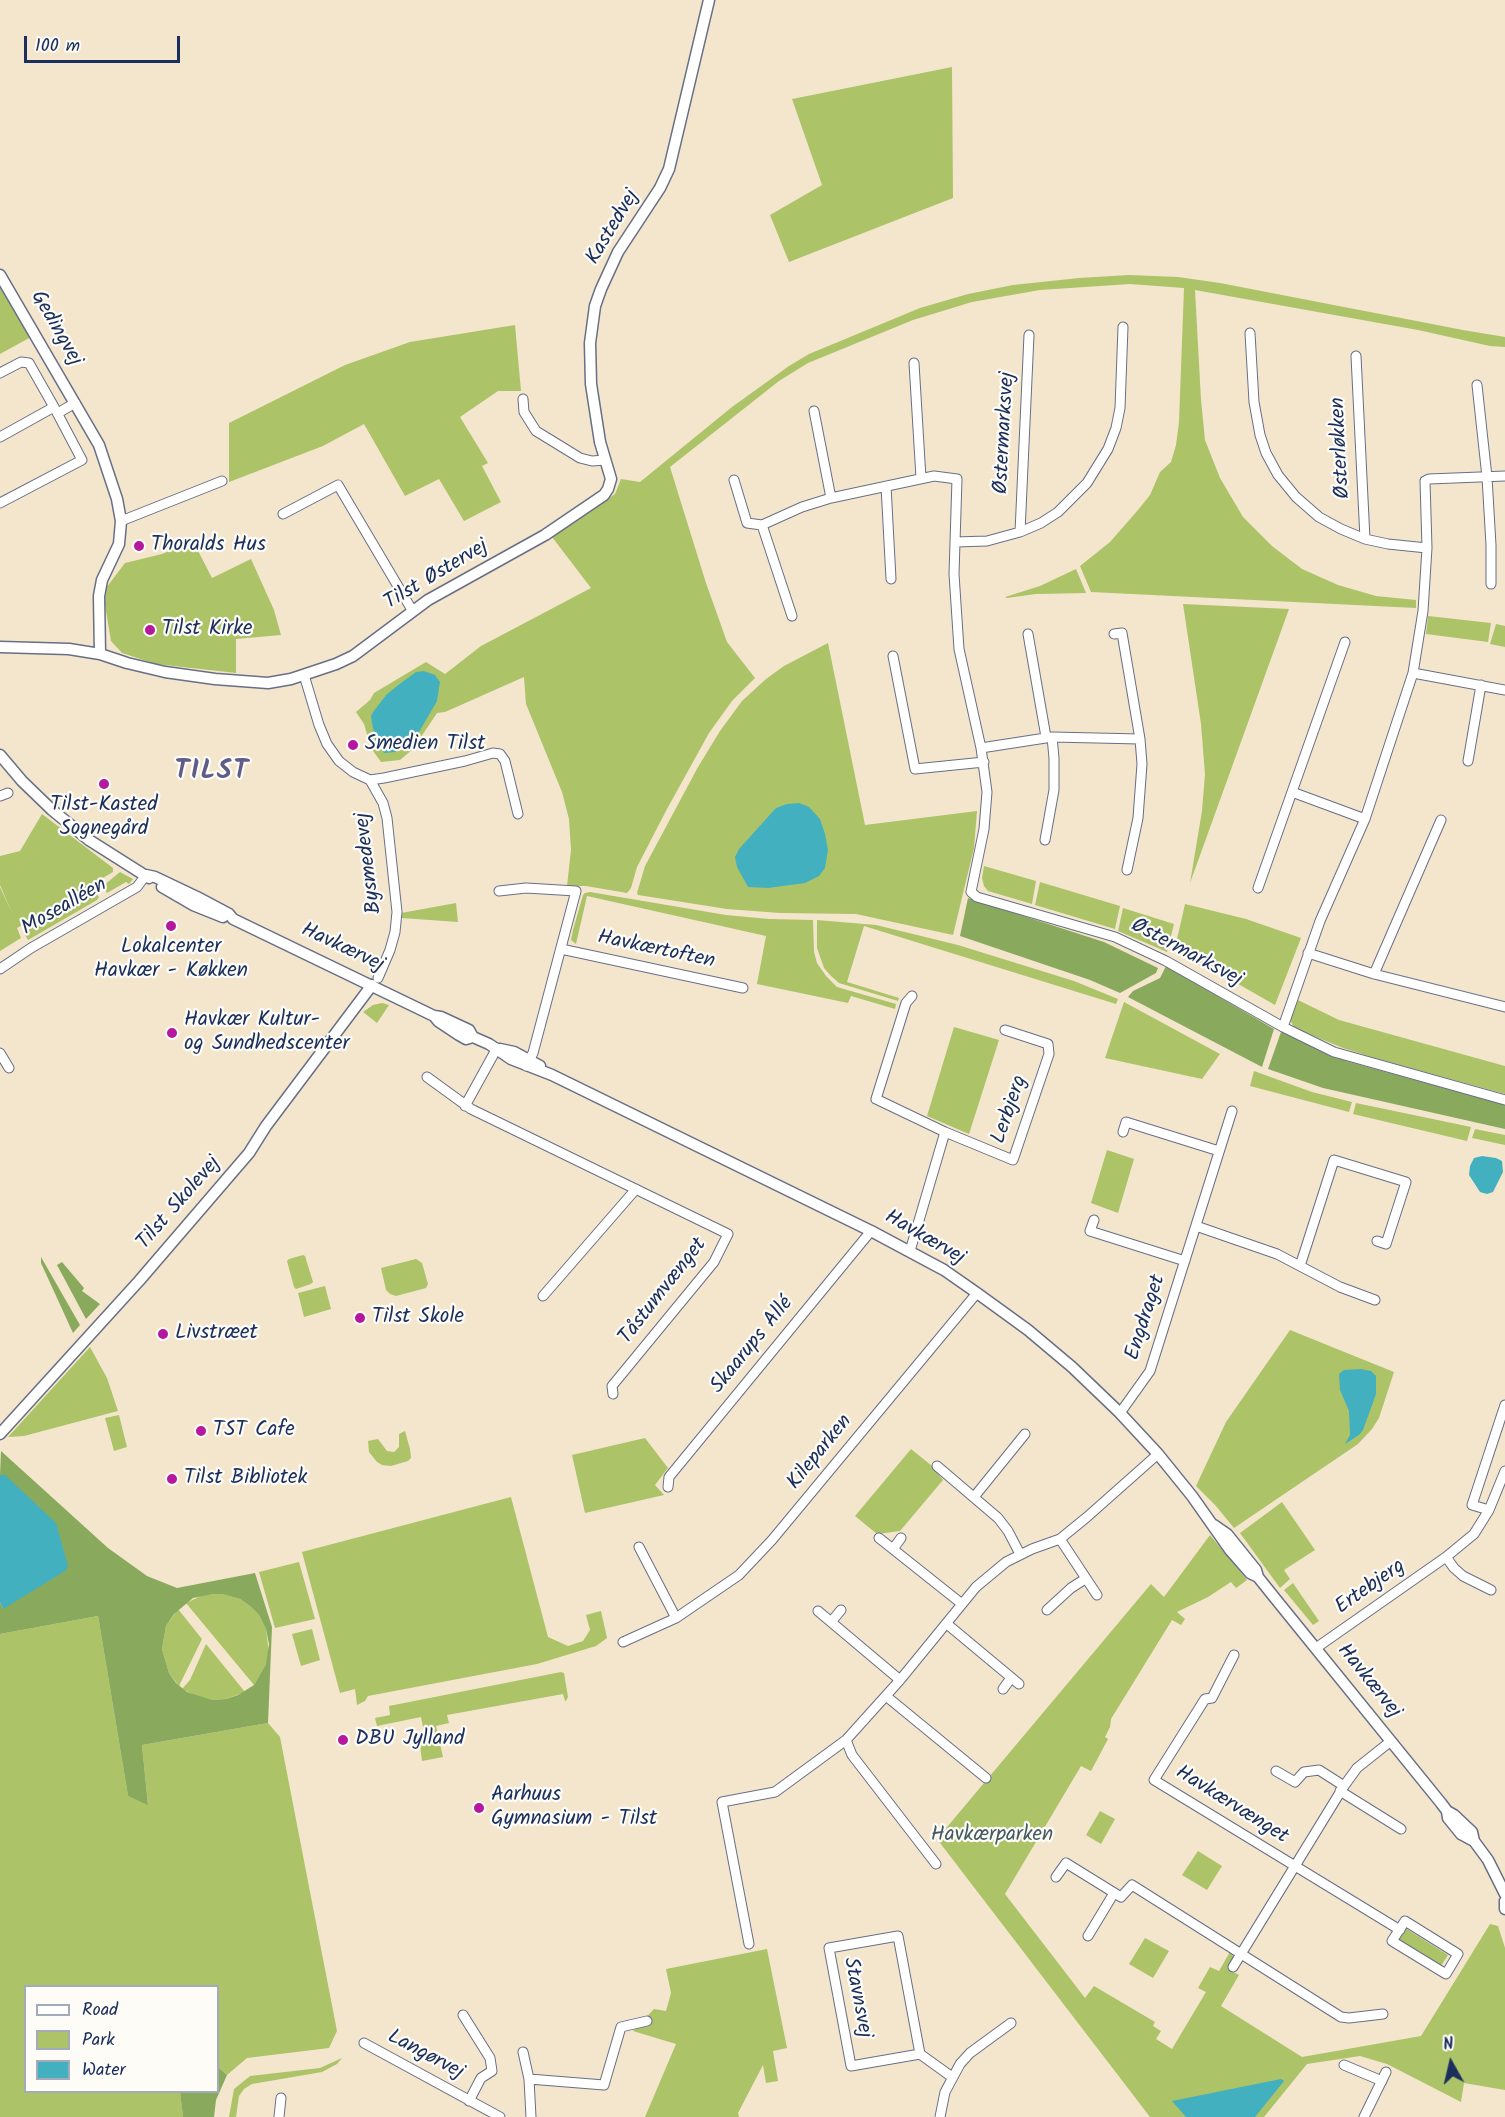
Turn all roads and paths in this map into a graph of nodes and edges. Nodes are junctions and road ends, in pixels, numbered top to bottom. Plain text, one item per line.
1 (709, 0) edge
2 (0, 274) edge
3 (1123, 327) dead end
4 (1250, 333) dead end
5 (1029, 335) dead end
6 (1356, 356) dead end
7 (914, 363) dead end
8 (0, 373) edge
9 (1477, 385) dead end
10 (523, 399) dead end
11 (75, 404) junction
12 (56, 410) junction
13 (814, 411) dead end
14 (0, 437) edge
15 (605, 460) junction
16 (1505, 476) edge
17 (1487, 477) junction
18 (611, 478) joint
19 (921, 478) junction
20 (734, 480) dead end
21 (222, 481) dead end
22 (886, 486) junction
23 (831, 498) junction
24 (0, 503) edge
25 (282, 514) dead end
26 (121, 521) junction
27 (762, 525) junction
28 (1020, 532) junction
29 (1365, 539) junction
30 (954, 542) junction
31 (1427, 548) junction
32 (891, 579) dead end
33 (1491, 584) dead end
34 (412, 610) junction
35 (792, 616) dead end
36 (1028, 634) dead end
37 (1114, 634) dead end
38 (1346, 642) dead end
39 (0, 647) edge
40 (100, 654) junction
41 (893, 656) dead end
42 (1413, 673) junction
43 (304, 675) junction
44 (1481, 685) junction
45 (1505, 690) edge
46 (1049, 737) junction
47 (1140, 739) junction
48 (981, 748) junction
49 (0, 755) edge
50 (1468, 761) dead end
51 (984, 762) junction
52 (370, 780) junction
53 (1292, 792) junction
54 (518, 814) dead end
55 (1365, 819) junction
56 (1441, 820) dead end
57 (1045, 840) dead end
58 (1127, 870) dead end
59 (146, 875) junction
60 (506, 878) dead end
61 (1258, 888) dead end
62 (561, 949) junction
63 (1308, 953) junction
64 (0, 969) edge
65 (1374, 974) junction
66 (375, 982) junction
67 (743, 988) dead end
68 (912, 996) dead end
69 (1505, 1007) edge
70 (1283, 1028) junction
71 (1005, 1030) dead end
72 (497, 1048) junction
73 (0, 1053) edge
74 (528, 1063) junction
75 (9, 1068) dead end
76 (427, 1077) dead end
77 (1505, 1100) edge
78 (465, 1106) junction
79 (1232, 1111) dead end
80 (945, 1132) junction
81 (1123, 1132) dead end
82 (1219, 1151) junction
83 (636, 1189) junction
84 (1094, 1220) dead end
85 (1196, 1226) junction
86 (871, 1231) junction
87 (1377, 1241) dead end
88 (910, 1251) junction
89 (1185, 1261) junction
90 (1300, 1266) junction
91 (977, 1293) junction
92 (543, 1296) dead end
93 (1375, 1300) dead end
94 (613, 1394) dead end
95 (1505, 1405) edge
96 (1120, 1413) junction
97 (0, 1434) edge
98 (1025, 1434) dead end
99 (1158, 1454) junction
100 (937, 1466) dead end
101 (1505, 1471) edge
102 (668, 1487) dead end
103 (974, 1497) junction
104 (1489, 1510) junction
105 (879, 1538) dead end
106 (901, 1538) dead end
107 (1060, 1539) junction
108 (639, 1547) dead end
109 (893, 1549) junction
110 (1020, 1554) junction
111 (1446, 1557) junction
112 (1085, 1579) junction
113 (1491, 1590) dead end
114 (1097, 1595) dead end
115 (962, 1604) junction
116 (841, 1610) dead end
117 (1047, 1610) dead end
118 (818, 1611) dead end
119 (676, 1618) junction
120 (831, 1622) junction
121 (947, 1624) junction
122 (623, 1642) dead end
123 (1316, 1648) junction
124 (1234, 1654) dead end
125 (900, 1680) junction
126 (1003, 1689) dead end
127 (886, 1696) junction
128 (846, 1740) junction
129 (1391, 1741) junction
130 (1276, 1771) dead end
131 (986, 1778) dead end
132 (1342, 1789) junction
133 (1401, 1829) dead end
134 (936, 1864) dead end
135 (1294, 1866) junction
136 (1056, 1877) dead end
137 (1114, 1893) junction
138 (1505, 1894) edge
139 (1505, 1900) edge
140 (1505, 1910) edge
141 (1400, 1930) junction
142 (1088, 1936) dead end
143 (748, 1944) dead end
144 (1242, 1952) junction
145 (1233, 1967) dead end
146 (1383, 2014) dead end
147 (463, 2015) dead end
148 (646, 2021) dead end
149 (1011, 2023) dead end
150 (364, 2043) dead end
151 (523, 2052) dead end
152 (921, 2054) junction
153 (1344, 2065) dead end
154 (1386, 2072) dead end
155 (952, 2077) junction
156 (529, 2079) junction
157 (1382, 2081) junction
158 (281, 2098) dead end
159 (469, 2101) junction
160 (279, 2117) edge
161 (500, 2117) edge
162 (531, 2117) edge
163 (940, 2117) edge
164 (1364, 2117) edge

1 - 15 street, Kastedvej
2 - 11 street, Gedingvej
3 - 28 street
4 - 29 street, Østerløkken
5 - 28 street, Østermarksvej
6 - 29 street, Østerløkken
7 - 19 street
8 - 12 street, Gedingvej
9 - 17 street
10 - 15 street
11 - 12 street
11 - 26 street, Gedingvej
12 - 14 street
12 - 24 street, Gedingvej
13 - 23 street
15 - 18 street, Kastedvej
16 - 17 street
17 - 31 street
17 - 33 street
18 - 34 street, Tilst Østervej
19 - 22 street, Østermarksvej
19 - 30 street, Østermarksvej
20 - 27 street
21 - 26 street
22 - 23 street, Østermarksvej
22 - 32 street
23 - 27 street, Østermarksvej
25 - 34 street
26 - 40 street, Gedingvej
27 - 35 street
28 - 30 street
29 - 31 street, Østerløkken
30 - 48 street, Østermarksvej
31 - 42 street
34 - 43 street, Tilst Østervej
36 - 46 street
37 - 47 street
38 - 53 street
39 - 40 street
40 - 43 street, Tilst Østervej
41 - 51 street
42 - 44 street
42 - 55 street
43 - 52 street, Bysmedevej
44 - 45 street
44 - 50 street
46 - 47 street
46 - 48 street
46 - 57 street
47 - 58 street
48 - 51 street, Østermarksvej
49 - 59 street, Havkærvej
51 - 70 street, Østermarksvej
52 - 54 street, Bysmedevej
52 - 66 street, Bysmedevej
53 - 55 street
53 - 61 street
55 - 63 street
56 - 65 street
59 - 64 street, Mosealléen
59 - 66 street, Havkærvej
60 - 62 street
62 - 67 street, Havkærtoften
62 - 74 street
63 - 65 street
63 - 70 street
65 - 69 street
66 - 72 street, Havkærvej
66 - 97 street, Tilst Skolevej
68 - 80 street, Lerbjerg
70 - 77 street, Østermarksvej
71 - 80 street, Lerbjerg
72 - 74 street, Havkærvej
72 - 78 street
73 - 75 street
74 - 86 street, Havkærvej
76 - 78 street, Tåstumvænget
78 - 83 street, Tåstumvænget
79 - 82 street, Engdraget
80 - 88 street
81 - 82 street
82 - 85 street, Engdraget
83 - 92 street
83 - 94 street, Tåstumvænget
84 - 89 street, Engdraget
85 - 89 street, Engdraget
85 - 90 street
86 - 88 street, Havkærvej
86 - 102 street, Skaarups Allé
87 - 90 street
88 - 91 street, Havkærvej
89 - 96 street, Engdraget
90 - 93 street
91 - 96 street, Havkærvej
91 - 119 street, Kileparken
95 - 104 street
96 - 99 street, Havkærvej
98 - 103 street
99 - 107 street
99 - 123 street, Havkærvej
100 - 103 street
101 - 104 street, Ertebjerg
103 - 110 street
104 - 111 street, Ertebjerg
105 - 109 street
106 - 109 street
107 - 110 street
107 - 112 street
108 - 119 street
109 - 115 street
110 - 115 street
111 - 113 street
111 - 123 street, Ertebjerg
112 - 114 street
112 - 117 street
115 - 121 street
116 - 120 street
118 - 120 street
119 - 122 street, Kileparken
120 - 125 street
121 - 125 street
121 - 126 street
123 - 129 street, Havkærvej
124 - 135 street, Havkærvænget
125 - 127 street
127 - 128 street
127 - 131 street
128 - 134 street
128 - 143 street
129 - 132 street, Havkærvænget
129 - 138 street, Havkærvej
130 - 132 street
132 - 133 street
132 - 135 street, Havkærvænget
135 - 141 street, Havkærvænget
135 - 144 street, Havkærvænget
136 - 137 street
137 - 142 street
137 - 144 street
139 - 140 street
141 - 141 street, Havkærvænget
144 - 145 street, Havkærvænget
144 - 146 street
147 - 159 street, Langørvej
148 - 156 street
149 - 155 street
150 - 159 street, Langørvej
151 - 156 street
152 - 152 street, Stavnsvej
152 - 155 street
153 - 157 street
154 - 157 street
155 - 163 street
156 - 162 street
157 - 164 street
158 - 160 street
159 - 161 street, Langørvej

